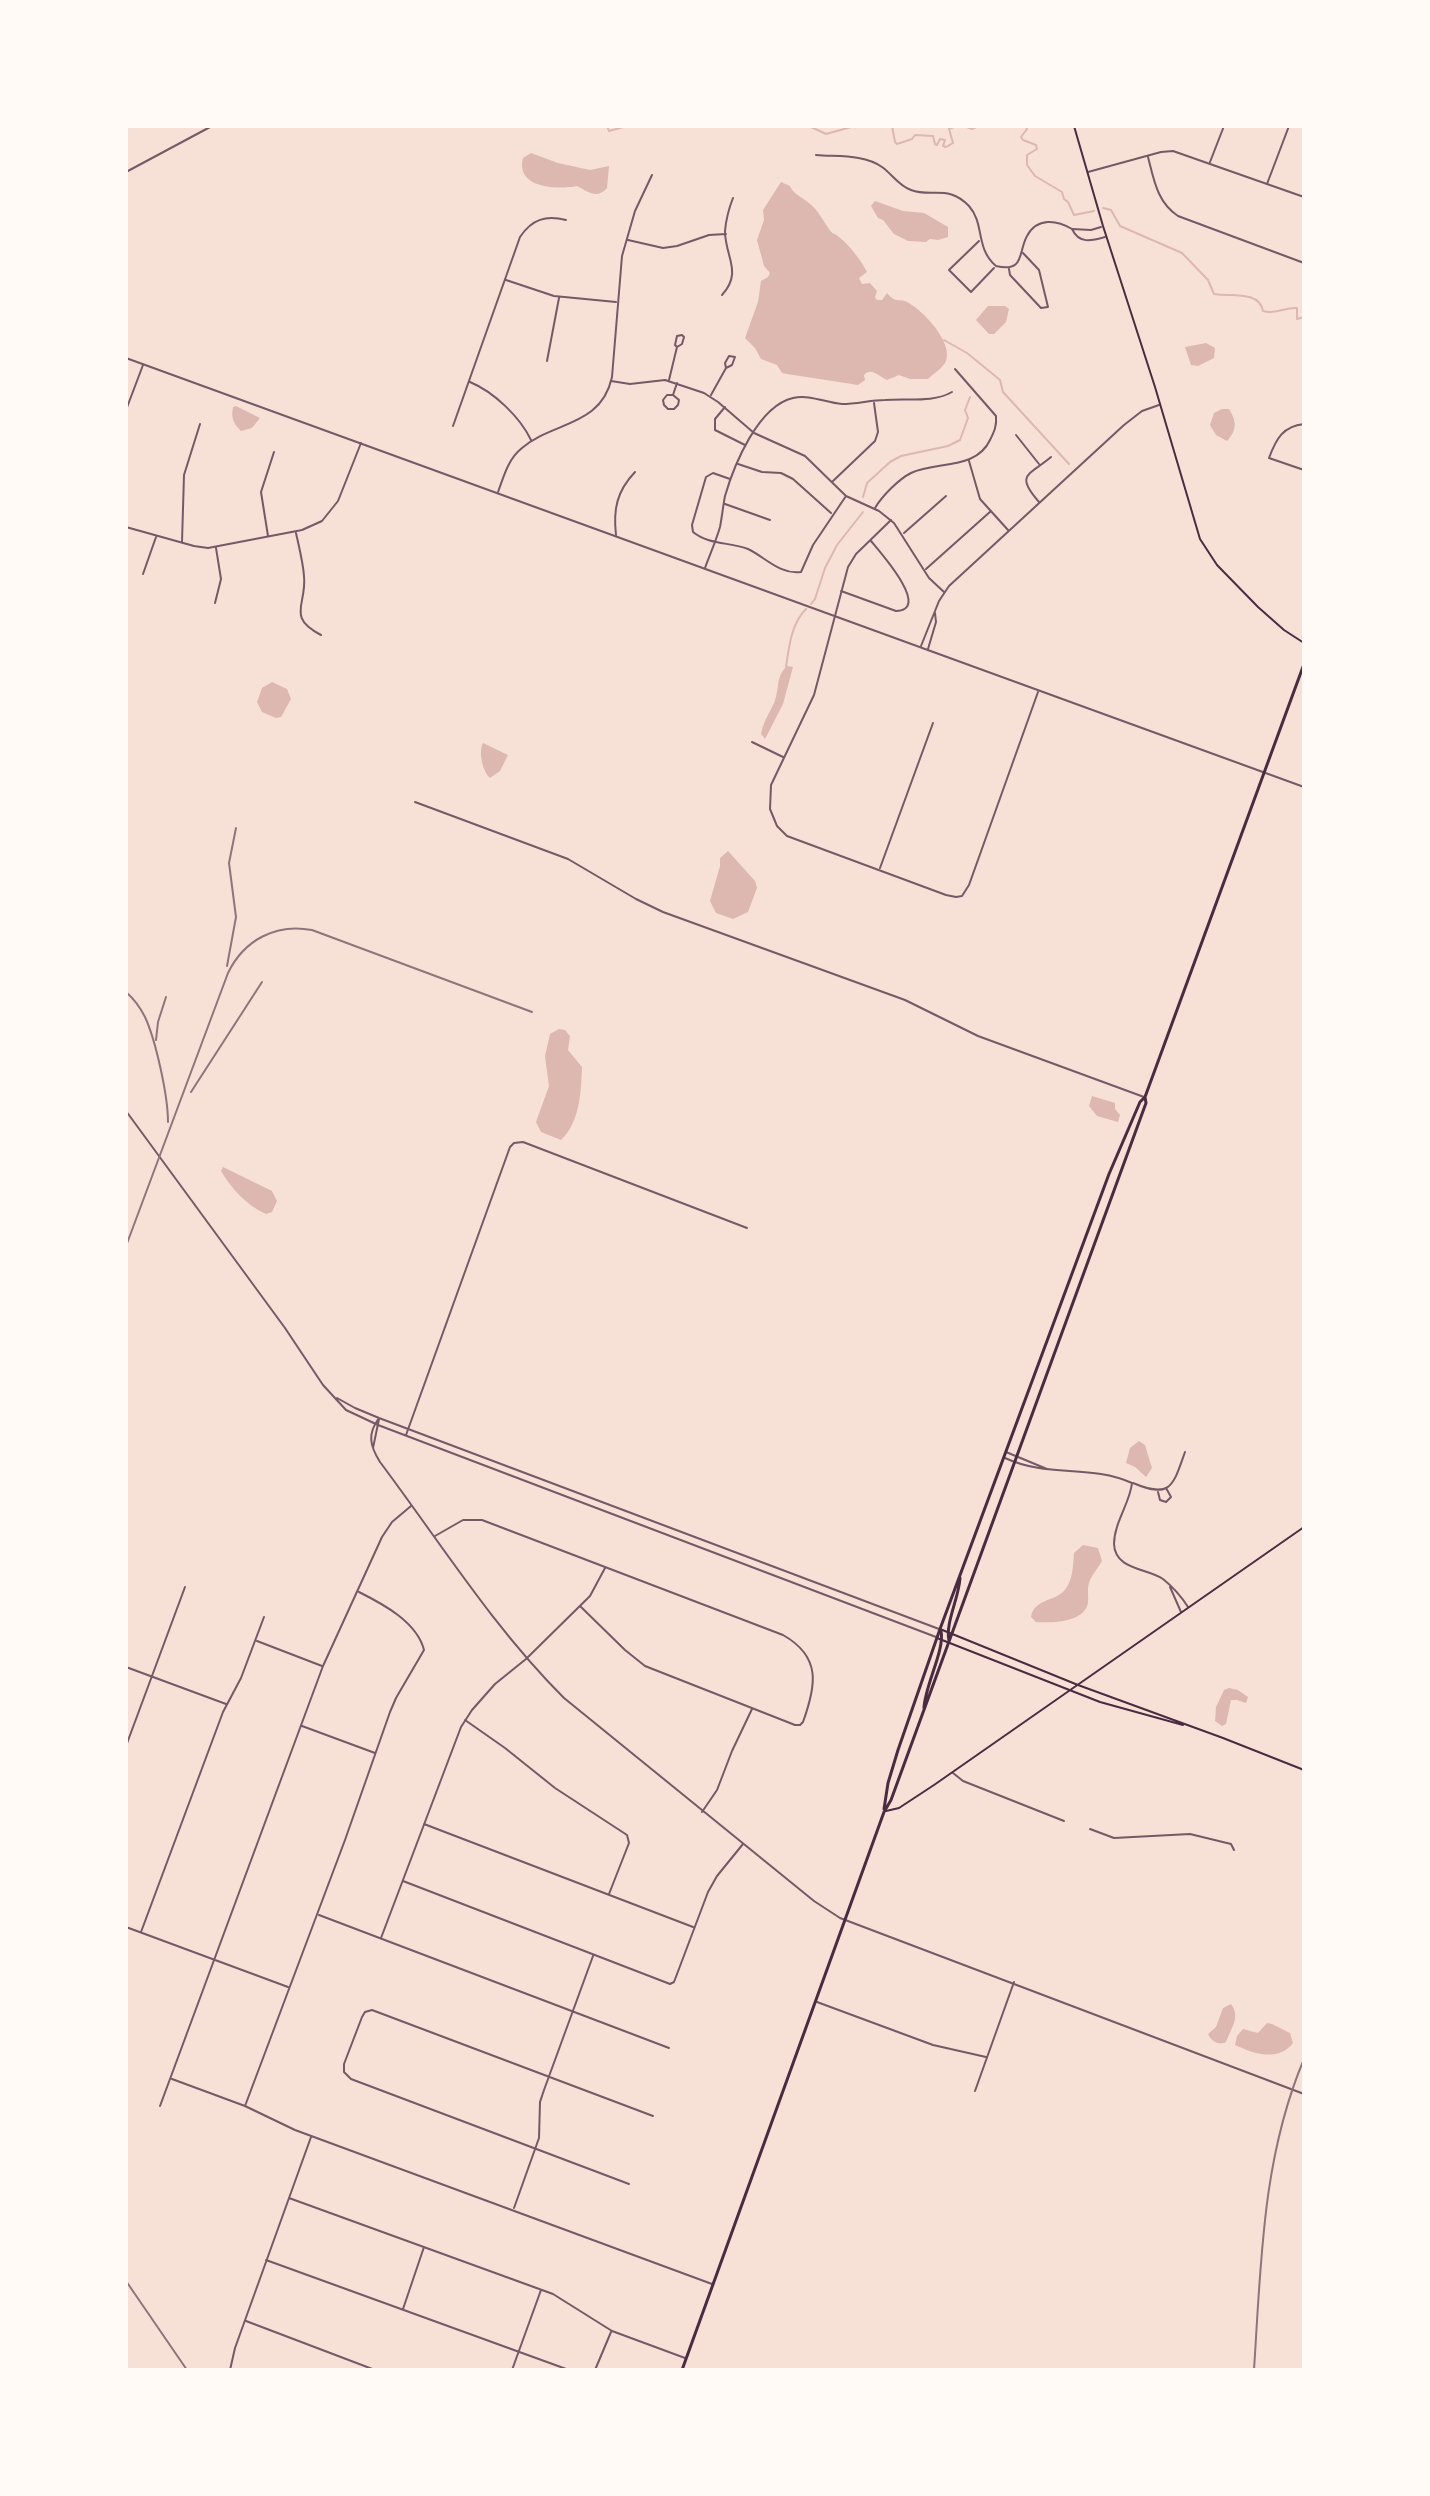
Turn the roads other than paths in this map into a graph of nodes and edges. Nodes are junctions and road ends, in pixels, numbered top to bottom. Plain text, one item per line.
1 (212, 126) edge
2 (1074, 126) edge
3 (1224, 126) edge
4 (1289, 126) edge
5 (816, 155) dead end
6 (1147, 155) junction
7 (1210, 163) junction
8 (126, 172) edge
9 (1087, 172) junction
10 (652, 175) dead end
11 (1267, 184) junction
12 (1304, 197) edge
13 (733, 198) dead end
14 (566, 220) dead end
15 (1103, 226) junction
16 (1072, 229) junction
17 (726, 234) junction
18 (1106, 237) junction
19 (626, 240) junction
20 (980, 241) junction
21 (1023, 253) junction
22 (1304, 263) edge
23 (996, 266) junction
24 (1009, 268) junction
25 (505, 279) junction
26 (722, 295) dead end
27 (559, 297) junction
28 (617, 302) junction
29 (677, 347) dead end
30 (126, 358) edge
31 (547, 361) dead end
32 (143, 364) junction
33 (726, 368) dead end
34 (955, 369) dead end
35 (469, 381) junction
36 (611, 381) junction
37 (669, 381) junction
38 (677, 383) junction
39 (967, 389) dead end
40 (973, 390) junction
41 (952, 392) dead end
42 (673, 395) dead end
43 (710, 396) junction
44 (874, 401) junction
45 (1160, 404) junction
46 (725, 407) junction
47 (126, 410) edge
48 (200, 424) dead end
49 (1304, 424) edge
50 (453, 426) dead end
51 (754, 433) junction
52 (1016, 435) dead end
53 (532, 441) junction
54 (361, 443) junction
55 (746, 446) junction
56 (274, 452) dead end
57 (1051, 457) dead end
58 (969, 460) junction
59 (737, 463) junction
60 (1040, 465) junction
61 (1304, 470) edge
62 (635, 472) dead end
63 (731, 479) junction
64 (832, 482) junction
65 (498, 493) junction
66 (846, 496) junction
67 (946, 496) dead end
68 (724, 503) junction
69 (1039, 503) junction
70 (875, 509) junction
71 (991, 511) junction
72 (833, 515) junction
73 (770, 520) dead end
74 (891, 520) junction
75 (126, 527) edge
76 (1009, 531) junction
77 (296, 532) junction
78 (903, 534) junction
79 (157, 536) junction
80 (616, 536) junction
81 (268, 537) junction
82 (871, 541) junction
83 (714, 542) junction
84 (182, 543) junction
85 (216, 547) junction
86 (705, 569) junction
87 (924, 570) junction
88 (143, 574) dead end
89 (840, 591) junction
90 (944, 592) junction
91 (215, 603) dead end
92 (935, 613) junction
93 (836, 617) junction
94 (321, 635) dead end
95 (1304, 643) edge
96 (920, 648) junction
97 (927, 650) junction
98 (1304, 664) edge
99 (1039, 691) junction
100 (933, 723) dead end
101 (752, 742) dead end
102 (784, 758) junction
103 (1264, 772) junction
104 (1304, 787) edge
105 (415, 802) dead end
106 (879, 870) junction
107 (1145, 1097) junction
108 (126, 1111) edge
109 (1106, 1182) junction
110 (1117, 1187) junction
111 (1098, 1202) junction
112 (1110, 1206) junction
113 (747, 1228) dead end
114 (1079, 1253) junction
115 (1091, 1258) junction
116 (1051, 1331) junction
117 (1063, 1335) junction
118 (332, 1395) junction
119 (379, 1418) junction
120 (376, 1424) junction
121 (408, 1428) junction
122 (406, 1436) junction
123 (1006, 1452) junction
124 (1185, 1452) dead end
125 (1018, 1456) junction
126 (1004, 1458) junction
127 (1015, 1463) junction
128 (1049, 1470) junction
129 (1132, 1483) junction
130 (1166, 1488) junction
131 (1158, 1491) junction
132 (412, 1506) junction
133 (635, 1514) junction
134 (632, 1521) junction
135 (1304, 1527) edge
136 (435, 1536) junction
137 (701, 1539) junction
138 (699, 1547) junction
139 (606, 1567) junction
140 (960, 1575) junction
141 (1170, 1586) junction
142 (185, 1587) dead end
143 (358, 1591) junction
144 (842, 1592) junction
145 (839, 1600) junction
146 (580, 1606) junction
147 (1188, 1607) junction
148 (1181, 1612) junction
149 (264, 1617) dead end
150 (940, 1629) junction
151 (947, 1632) junction
152 (953, 1634) junction
153 (940, 1639) junction
154 (255, 1641) junction
155 (950, 1643) junction
156 (526, 1659) junction
157 (323, 1666) junction
158 (126, 1667) edge
159 (152, 1677) junction
160 (1078, 1685) junction
161 (1070, 1691) junction
162 (916, 1697) junction
163 (924, 1700) junction
164 (226, 1704) junction
165 (752, 1708) junction
166 (923, 1712) junction
167 (465, 1720) junction
168 (301, 1725) junction
169 (1196, 1729) junction
170 (126, 1746) edge
171 (375, 1753) junction
172 (895, 1761) junction
173 (904, 1764) junction
174 (1304, 1770) edge
175 (952, 1773) junction
176 (702, 1812) junction
177 (884, 1812) junction
178 (1064, 1821) dead end
179 (424, 1824) junction
180 (1090, 1829) dead end
181 (743, 1844) junction
182 (1234, 1850) dead end
183 (403, 1881) junction
184 (609, 1895) junction
185 (317, 1914) junction
186 (846, 1920) junction
187 (126, 1927) edge
188 (694, 1927) junction
189 (141, 1932) junction
190 (381, 1938) junction
191 (593, 1954) junction
192 (215, 1960) junction
193 (1014, 1982) junction
194 (289, 1987) junction
195 (817, 2002) junction
196 (573, 2012) junction
197 (669, 2048) dead end
198 (986, 2057) junction
199 (548, 2077) junction
200 (171, 2079) junction
201 (975, 2091) dead end
202 (1304, 2094) edge
203 (160, 2106) dead end
204 (245, 2106) junction
205 (653, 2116) dead end
206 (311, 2136) junction
207 (536, 2148) junction
208 (629, 2184) dead end
209 (289, 2198) junction
210 (514, 2209) junction
211 (424, 2247) junction
212 (266, 2260) junction
213 (713, 2284) junction
214 (541, 2290) junction
215 (402, 2310) junction
216 (245, 2321) junction
217 (612, 2331) junction
218 (518, 2352) junction
219 (686, 2358) junction
220 (369, 2369) edge
221 (230, 2370) edge
222 (375, 2370) edge
223 (512, 2370) edge
224 (569, 2370) edge
225 (595, 2370) edge
226 (682, 2370) edge

1 - 8 street
2 - 9 main road
3 - 7 street
4 - 11 street
5 - 20 street
6 - 7 street
6 - 9 street
6 - 22 street
7 - 11 street
9 - 15 main road
10 - 19 street
11 - 12 street
13 - 17 street
14 - 25 street
15 - 16 street
15 - 18 main road
16 - 18 street
16 - 21 street
17 - 19 street
17 - 26 street
18 - 45 main road
19 - 28 street
20 - 23 street
20 - 23 street
21 - 24 street
21 - 24 street
23 - 24 street
25 - 27 street
25 - 35 street
27 - 28 street
27 - 31 street
28 - 36 street
29 - 37 street
30 - 32 street
32 - 47 street
32 - 54 street
33 - 43 street
34 - 40 street
35 - 50 street
35 - 53 street
36 - 37 street
36 - 53 street
37 - 38 street
38 - 42 street
38 - 43 street
39 - 40 street
40 - 58 street
41 - 44 street
43 - 46 street
44 - 51 street
44 - 64 street
45 - 69 street
45 - 95 main road
46 - 51 street
46 - 55 street
48 - 84 street
49 - 61 street
51 - 55 street
51 - 64 street
52 - 60 street
53 - 65 street
54 - 65 street
54 - 77 street
55 - 59 street
56 - 81 street
57 - 60 street
58 - 70 street
58 - 71 street
59 - 63 street
59 - 72 street
60 - 69 street
62 - 80 street
63 - 68 street
63 - 83 street
64 - 66 street
65 - 80 street
66 - 70 street
66 - 72 street
67 - 78 street
68 - 73 street
68 - 83 street
69 - 76 street
70 - 74 street
71 - 76 street
71 - 87 street
72 - 83 street
74 - 78 street
74 - 82 street
75 - 79 street
76 - 90 street
77 - 81 street
77 - 94 street
78 - 87 street
79 - 84 street
79 - 88 street
80 - 86 street
81 - 85 street
82 - 89 street
82 - 89 street
83 - 86 street
84 - 85 street
85 - 91 street
86 - 93 street
87 - 90 street
89 - 93 street
90 - 92 street
92 - 96 street
92 - 97 street
93 - 96 street
93 - 102 street
96 - 97 street
97 - 99 street
98 - 103 main road
99 - 103 street
99 - 106 street
100 - 106 street
101 - 102 street
102 - 106 street
103 - 104 street
103 - 107 main road
105 - 107 street
107 - 109 main road
107 - 110 main road
108 - 118 street
109 - 110 main road
109 - 111 main road
110 - 112 main road
111 - 112 main road
111 - 114 main road
112 - 115 main road
113 - 121 street
114 - 115 main road
114 - 116 main road
115 - 117 main road
116 - 117 main road
116 - 123 main road
117 - 125 main road
118 - 119 street
118 - 120 street
119 - 120 street
119 - 121 street
120 - 122 street
120 - 132 street
121 - 122 street
121 - 133 street
122 - 134 street
123 - 125 street
123 - 126 main road
124 - 130 street
125 - 127 main road
125 - 128 street
126 - 127 street
126 - 140 main road
127 - 128 street
127 - 152 main road
128 - 129 street
129 - 131 street
129 - 141 street
130 - 131 street
130 - 131 street
132 - 136 street
132 - 143 street
133 - 134 street
133 - 137 street
134 - 138 street
135 - 147 main road
136 - 139 street
136 - 156 street
137 - 138 street
137 - 144 street
138 - 145 street
139 - 146 street
139 - 165 street
140 - 150 main road
140 - 151 main road
141 - 147 street
141 - 148 street
142 - 159 street
143 - 157 street
143 - 171 street
144 - 145 street
144 - 150 street
145 - 153 street
146 - 156 street
146 - 165 street
147 - 148 main road
148 - 160 main road
149 - 154 street
150 - 151 main road
150 - 153 main road
151 - 152 main road
151 - 155 main road
152 - 155 main road
152 - 160 main road
153 - 155 main road
153 - 162 main road
153 - 163 main road
154 - 157 street
154 - 164 street
155 - 161 main road
155 - 166 main road
156 - 167 street
156 - 176 street
157 - 168 street
158 - 159 street
159 - 164 street
159 - 170 street
160 - 161 main road
160 - 169 main road
161 - 169 main road
161 - 175 main road
162 - 163 main road
162 - 172 main road
163 - 166 main road
164 - 189 street
165 - 176 street
166 - 173 main road
167 - 179 street
167 - 184 street
168 - 171 street
168 - 192 street
169 - 174 main road
171 - 185 street
172 - 173 main road
172 - 177 main road
173 - 177 main road
175 - 177 main road
175 - 178 street
176 - 181 street
177 - 186 main road
179 - 183 street
179 - 184 street
180 - 182 street
181 - 186 street
181 - 188 street
183 - 190 street
183 - 191 street
184 - 188 street
185 - 190 street
185 - 194 street
186 - 193 street
186 - 195 main road
187 - 189 street
188 - 191 street
189 - 192 street
190 - 196 street
191 - 196 street
192 - 194 street
192 - 200 street
193 - 198 street
193 - 202 street
194 - 204 street
195 - 198 street
195 - 213 main road
196 - 197 street
196 - 199 street
198 - 201 street
199 - 205 street
199 - 207 street
199 - 207 street
200 - 203 street
200 - 204 street
204 - 206 street
206 - 209 street
206 - 210 street
207 - 208 street
207 - 210 street
209 - 211 street
209 - 212 street
210 - 213 street
211 - 214 street
211 - 215 street
212 - 215 street
212 - 216 street
213 - 219 main road
214 - 217 street
214 - 218 street
215 - 218 street
216 - 220 street
216 - 221 street
217 - 219 street
217 - 225 street
218 - 223 street
218 - 224 street
219 - 226 main road
220 - 222 street

